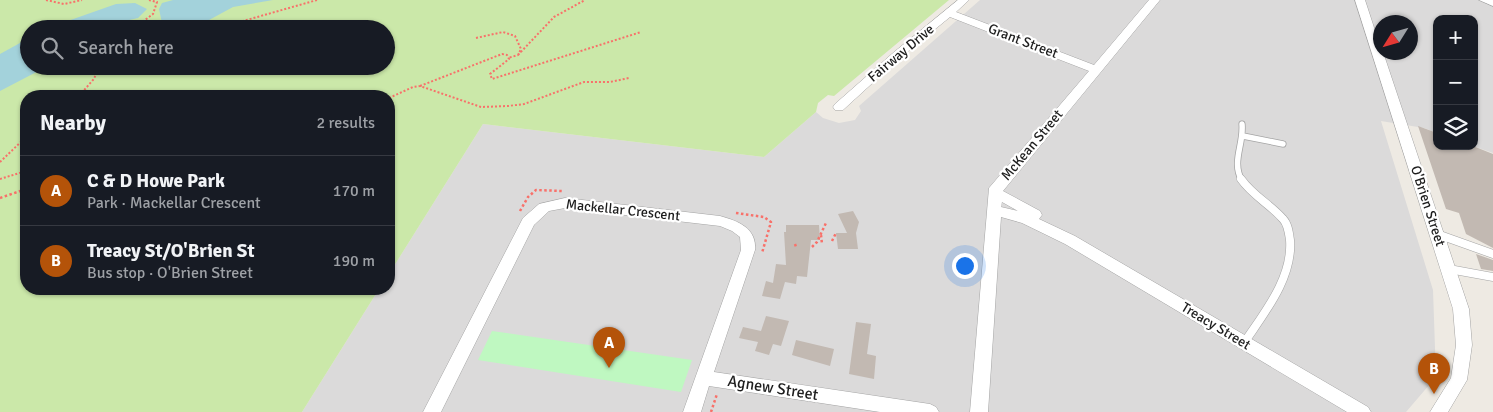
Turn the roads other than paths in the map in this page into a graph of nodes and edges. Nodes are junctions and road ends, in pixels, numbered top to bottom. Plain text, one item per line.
1 (964, 0) edge
2 (1155, 0) edge
3 (1360, 0) edge
4 (1484, 0) edge
5 (1493, 3) edge
6 (949, 13) junction
7 (1096, 70) junction
8 (839, 107) dead end
9 (1242, 124) dead end
10 (1243, 136) junction
11 (1283, 144) dead end
12 (996, 194) junction
13 (995, 210) junction
14 (1437, 234) junction
15 (1070, 240) junction
16 (1493, 254) edge
17 (1449, 269) junction
18 (1493, 278) edge
19 (1244, 343) junction
20 (712, 379) junction
21 (432, 412) edge
22 (692, 412) edge
23 (930, 412) edge
24 (979, 412) edge
25 (1362, 412) edge
26 (1439, 412) edge

1 - 6 street, Fairway Drive
2 - 7 street, McKean Street
3 - 14 street, O'Brien Street
4 - 5 street
6 - 7 street, Grant Street
6 - 8 street, Fairway Drive
7 - 12 street, McKean Street
9 - 10 lane
10 - 11 lane
10 - 19 lane
12 - 13 street, McKean Street
12 - 15 street, Treacy Street
13 - 15 street, Treacy Street
13 - 24 street, McKean Street
14 - 16 lane
14 - 17 street, O'Brien Street
15 - 19 street, Treacy Street
17 - 18 lane
17 - 26 street, O'Brien Street
19 - 25 street, Treacy Street
20 - 21 street, Mackellar Crescent
20 - 22 street, Mackellar Crescent
20 - 23 street, Agnew Street

